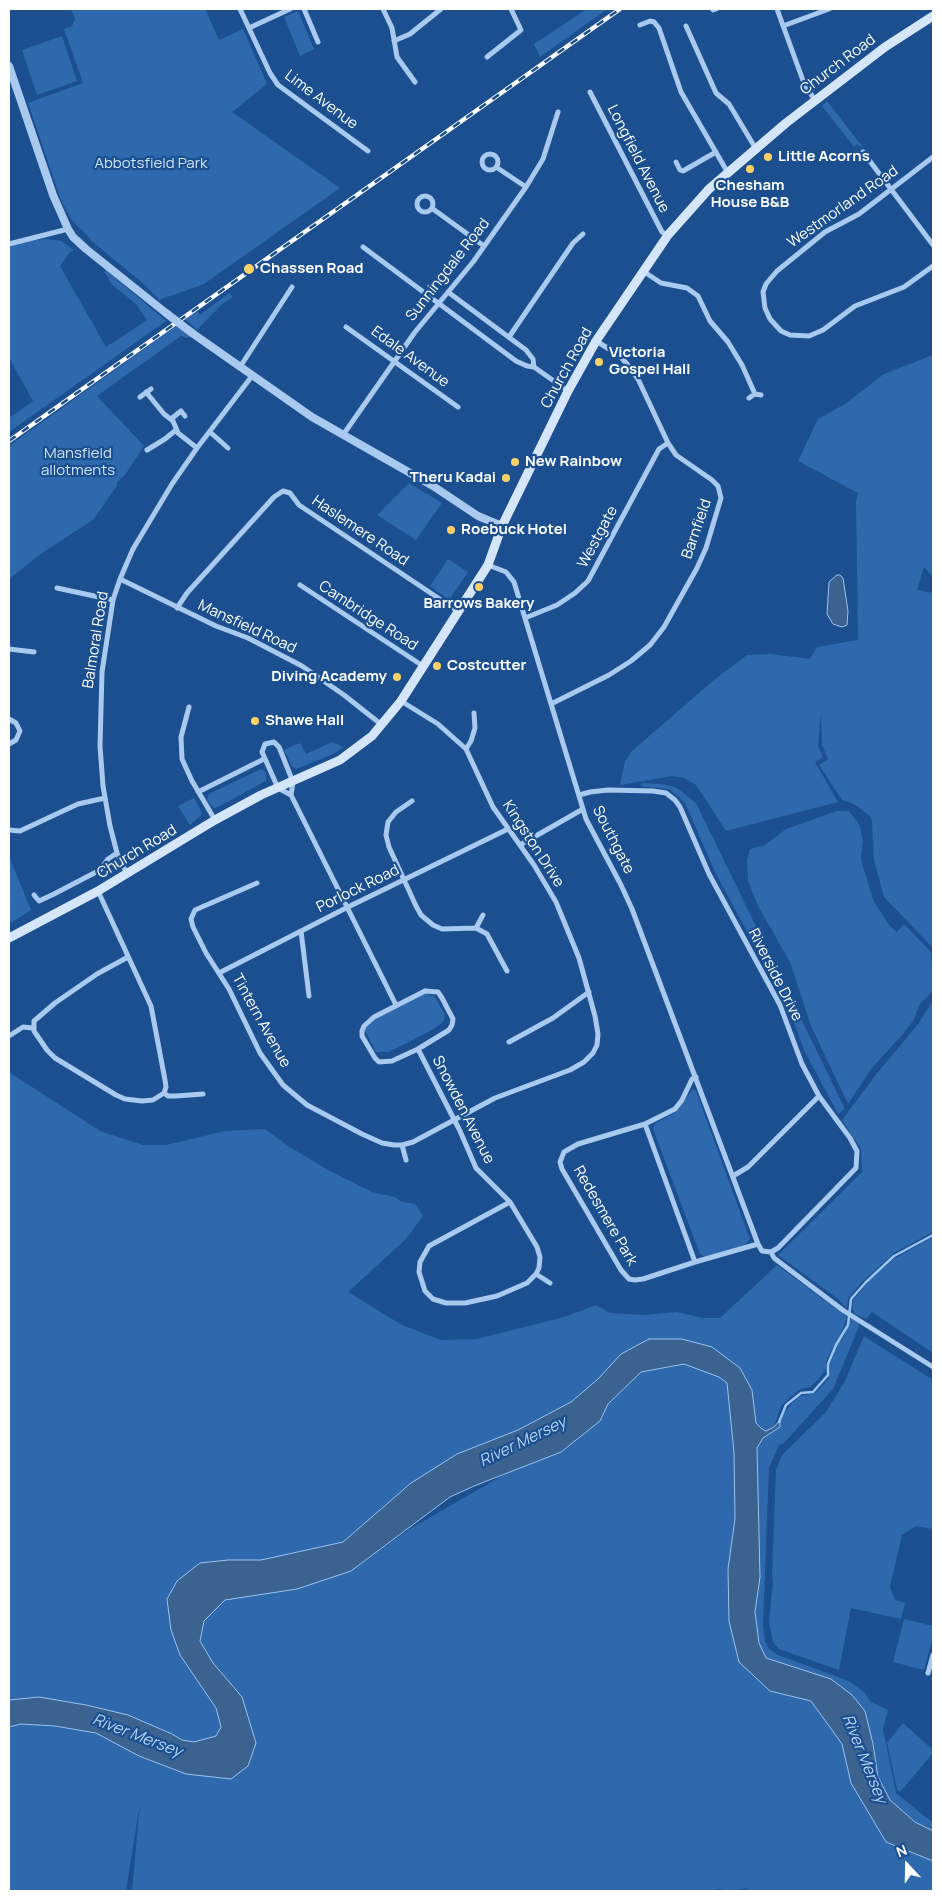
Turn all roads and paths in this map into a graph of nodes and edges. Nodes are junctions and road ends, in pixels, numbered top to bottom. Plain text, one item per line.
1 (240, 9) edge
2 (290, 9) edge
3 (304, 9) edge
4 (383, 9) edge
5 (440, 9) edge
6 (511, 9) edge
7 (777, 9) edge
8 (829, 9) edge
9 (933, 16) edge
10 (640, 25) dead end
11 (686, 26) dead end
12 (783, 26) junction
13 (249, 28) junction
14 (394, 40) junction
15 (318, 42) dead end
16 (487, 57) dead end
17 (9, 66) edge
18 (415, 82) dead end
19 (590, 92) dead end
20 (815, 100) junction
21 (558, 112) dead end
22 (756, 149) junction
23 (368, 151) dead end
24 (716, 152) junction
25 (863, 152) dead end
26 (933, 156) edge
27 (676, 162) dead end
28 (496, 166) dead end
29 (728, 173) junction
30 (526, 187) junction
31 (892, 189) junction
32 (432, 209) dead end
33 (68, 229) junction
34 (583, 234) dead end
35 (668, 235) junction
36 (9, 244) edge
37 (933, 245) edge
38 (484, 246) junction
39 (363, 247) dead end
40 (933, 266) edge
41 (644, 270) junction
42 (292, 287) dead end
43 (448, 292) junction
44 (439, 303) junction
45 (346, 327) dead end
46 (508, 337) junction
47 (596, 341) junction
48 (394, 362) junction
49 (240, 367) junction
50 (534, 367) junction
51 (252, 376) junction
52 (568, 390) junction
53 (755, 394) junction
54 (761, 395) dead end
55 (140, 397) dead end
56 (749, 398) dead end
57 (458, 407) dead end
58 (185, 416) dead end
59 (171, 419) junction
60 (176, 430) junction
61 (210, 432) junction
62 (343, 435) junction
63 (668, 443) junction
64 (197, 448) junction
65 (228, 448) dead end
66 (147, 450) dead end
67 (502, 526) junction
68 (488, 565) junction
69 (120, 579) junction
70 (300, 586) dead end
71 (57, 588) dead end
72 (113, 600) junction
73 (177, 608) junction
74 (459, 612) junction
75 (525, 618) junction
76 (9, 649) edge
77 (34, 652) dead end
78 (423, 666) junction
79 (401, 701) junction
80 (551, 704) junction
81 (189, 707) dead end
82 (474, 713) dead end
83 (9, 719) edge
84 (382, 725) junction
85 (9, 744) edge
86 (466, 749) junction
87 (264, 759) junction
88 (293, 782) junction
89 (278, 788) junction
90 (198, 792) junction
91 (291, 795) junction
92 (579, 795) junction
93 (105, 798) junction
94 (412, 801) dead end
95 (583, 809) junction
96 (215, 820) junction
97 (508, 829) junction
98 (9, 830) edge
99 (520, 845) junction
100 (117, 853) junction
101 (127, 875) junction
102 (404, 880) junction
103 (257, 883) dead end
104 (98, 891) junction
105 (34, 895) dead end
106 (348, 907) junction
107 (483, 915) dead end
108 (476, 928) junction
109 (301, 931) junction
110 (9, 938) edge
111 (128, 957) junction
112 (507, 971) dead end
113 (219, 973) junction
114 (589, 992) junction
115 (309, 996) dead end
116 (396, 1005) junction
117 (33, 1028) junction
118 (9, 1036) edge
119 (509, 1042) dead end
120 (418, 1049) junction
121 (696, 1077) junction
122 (164, 1092) junction
123 (203, 1094) dead end
124 (820, 1096) junction
125 (454, 1121) junction
126 (645, 1124) junction
127 (402, 1145) junction
128 (406, 1160) dead end
129 (733, 1176) junction
130 (510, 1202) junction
131 (758, 1244) junction
132 (771, 1252) junction
133 (695, 1262) junction
134 (536, 1274) junction
135 (550, 1283) dead end
136 (933, 1367) edge
137 (933, 1655) edge
138 (928, 1673) dead end

1 - 13 street, Lime Avenue
2 - 13 street
3 - 15 street
4 - 14 street
5 - 14 street
6 - 16 street
7 - 12 street
8 - 12 street
9 - 20 main road, Church Road
10 - 24 street
11 - 22 street
12 - 20 street
13 - 23 street, Lime Avenue
14 - 18 street
17 - 33 street
19 - 35 street, Longfield Avenue
20 - 22 main road, Church Road
21 - 30 street, Sunningdale Road
22 - 29 main road, Church Road
24 - 27 street
24 - 29 street
25 - 31 street
26 - 31 street, Westmorland Road
28 - 30 street
29 - 35 main road, Church Road
30 - 38 street, Sunningdale Road
31 - 37 street
31 - 40 street, Westmorland Road
32 - 38 street
33 - 36 street
33 - 49 street, bridge
34 - 46 street
35 - 41 main road, Church Road
38 - 43 street, Sunningdale Road
39 - 44 street
41 - 47 main road, Church Road
41 - 53 street
42 - 49 street
43 - 44 street, Sunningdale Road
43 - 46 street
44 - 48 street, Sunningdale Road
44 - 50 street
45 - 48 street, Edale Avenue
46 - 50 street
47 - 52 main road, Church Road
47 - 63 street, Barnfield
48 - 57 street, Edale Avenue
48 - 62 street, Sunningdale Road
49 - 51 street
50 - 52 street
51 - 61 street, Balmoral Road
51 - 62 street
52 - 67 main road, Church Road
53 - 54 street
53 - 56 street
55 - 59 street
58 - 59 street
59 - 60 street
60 - 64 street
60 - 66 street
61 - 64 street, Balmoral Road
61 - 65 street
62 - 67 street
63 - 75 street, Westgate
63 - 80 street, Barnfield
64 - 69 street, Balmoral Road
67 - 68 main road, Church Road
68 - 74 main road, Church Road
68 - 75 street, Southgate
69 - 72 street, Balmoral Road
69 - 73 street, Mansfield Road
70 - 78 street, Cambridge Road
71 - 72 street
72 - 93 street, Balmoral Road
73 - 74 street, Haslemere Road
73 - 84 street, Mansfield Road
74 - 78 main road, Church Road
75 - 80 street, Southgate
76 - 77 street
78 - 79 main road, Church Road
79 - 84 main road, Church Road
79 - 86 street, Kingston Drive
80 - 92 street, Southgate
81 - 90 street
82 - 86 street
83 - 85 street
84 - 88 main road, Church Road
86 - 97 street, Kingston Drive
87 - 88 street
87 - 89 street
87 - 90 street
88 - 89 main road, Church Road
88 - 91 street
89 - 91 street
89 - 96 main road, Church Road
90 - 96 street
91 - 106 street
92 - 95 street, Southgate
92 - 124 street, Riverside Drive
93 - 98 street
93 - 100 street, Balmoral Road
94 - 102 street
95 - 99 street
95 - 121 street, Southgate
96 - 101 main road, Church Road
97 - 99 street, Kingston Drive
97 - 102 street, Porlock Road
99 - 114 street, Kingston Drive
100 - 101 street, Balmoral Road
100 - 105 street, Church Road
101 - 104 main road, Church Road
102 - 106 street, Porlock Road
102 - 108 street
103 - 113 street, Tintern Avenue
104 - 110 main road, Church Road
104 - 111 street
106 - 109 street, Porlock Road
106 - 116 street
107 - 108 street
108 - 112 street
109 - 113 street, Porlock Road
109 - 115 street
111 - 117 street
111 - 122 street
113 - 127 street, Tintern Avenue
114 - 119 street
114 - 125 street, Kingston Drive
116 - 120 street, Snowden Avenue
116 - 120 street, Snowden Avenue
117 - 118 street
117 - 122 street
120 - 125 street, Snowden Avenue
121 - 126 street, Redesmere Park
121 - 129 street
122 - 123 street
124 - 129 street
124 - 132 street, Riverside Drive
125 - 127 street
125 - 130 street, Snowden Avenue
126 - 133 street
126 - 133 street, Redesmere Park
127 - 128 street
129 - 131 street
130 - 134 street, Snowden Avenue
130 - 134 street
131 - 132 street
131 - 133 street, Redesmere Park
132 - 136 street
134 - 135 street
137 - 138 street

